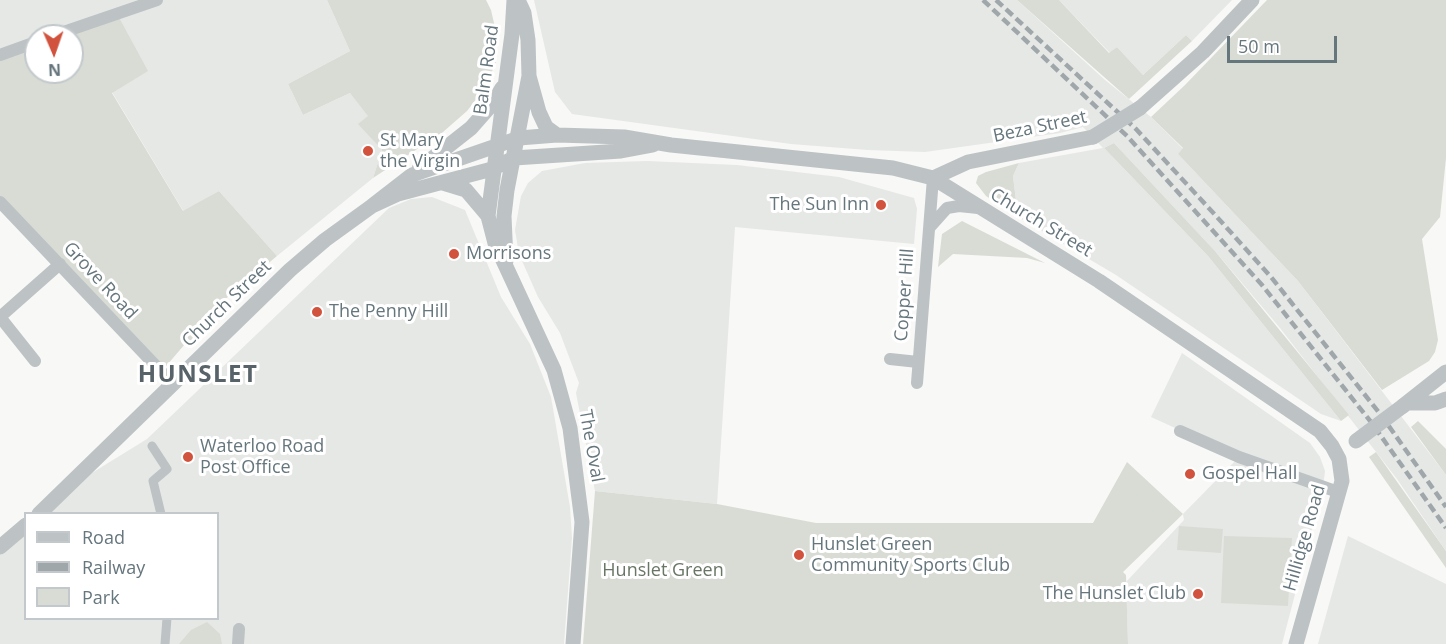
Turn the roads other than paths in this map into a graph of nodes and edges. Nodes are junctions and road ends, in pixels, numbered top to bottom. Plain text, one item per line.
1 (157, 0) edge
2 (516, 0) edge
3 (1252, 0) edge
4 (84, 25) edge
5 (24, 46) edge
6 (0, 55) edge
7 (529, 76) junction
8 (506, 80) junction
9 (557, 135) junction
10 (519, 138) junction
11 (671, 145) junction
12 (496, 146) junction
13 (514, 158) junction
14 (492, 169) junction
15 (412, 175) junction
16 (933, 178) junction
17 (443, 183) junction
18 (0, 202) edge
19 (372, 206) junction
20 (979, 208) junction
21 (488, 216) junction
22 (928, 230) junction
23 (60, 264) junction
24 (506, 267) junction
25 (0, 317) edge
26 (890, 359) dead end
27 (35, 361) dead end
28 (918, 362) junction
29 (1446, 372) edge
30 (917, 383) dead end
31 (173, 384) junction
32 (1446, 399) edge
33 (1406, 404) junction
34 (1180, 431) dead end
35 (152, 446) dead end
36 (1339, 459) junction
37 (1338, 492) junction
38 (40, 512) edge
39 (161, 512) edge
40 (24, 527) edge
41 (0, 547) edge
42 (167, 620) edge
43 (239, 629) dead end
44 (165, 644) edge
45 (237, 644) edge
46 (573, 644) edge
47 (1296, 644) edge

1 - 4 street
2 - 7 street, Balm Road
2 - 8 street, Balm Road
3 - 16 street, Beza Street, bridge
5 - 6 street
7 - 9 street
7 - 10 street, Balm Road
8 - 12 street, Balm Road
8 - 15 street
9 - 10 street, Church Street
9 - 11 street, Church Street
10 - 12 street, Church Street
10 - 13 street, Balm Road
11 - 13 street, Church Street
11 - 16 street, Church Street
12 - 14 street, Balm Road
12 - 15 street, Church Street
13 - 14 street, Church Street
13 - 24 street, The Oval
14 - 17 street, Church Street
14 - 21 street, The Oval
15 - 19 street, Church Street
16 - 20 street, Church Street
16 - 22 street, Copper Hill
17 - 19 street, Church Street
17 - 21 street
18 - 23 street, Grove Road
19 - 31 street, Church Street
20 - 22 street, Copper Hill
20 - 36 street, Church Street
21 - 24 street, The Oval
22 - 28 street, Copper Hill
23 - 25 street
23 - 31 street, Grove Road
24 - 46 street, The Oval
25 - 27 street
26 - 28 street, Copper Hill
28 - 30 street, Copper Hill
29 - 33 street
31 - 38 street, Church Street
32 - 33 street
33 - 36 street, bridge
34 - 37 street
35 - 39 street
36 - 37 street, Hillidge Road
37 - 47 street, Hillidge Road
40 - 41 street
42 - 44 street
43 - 45 street

